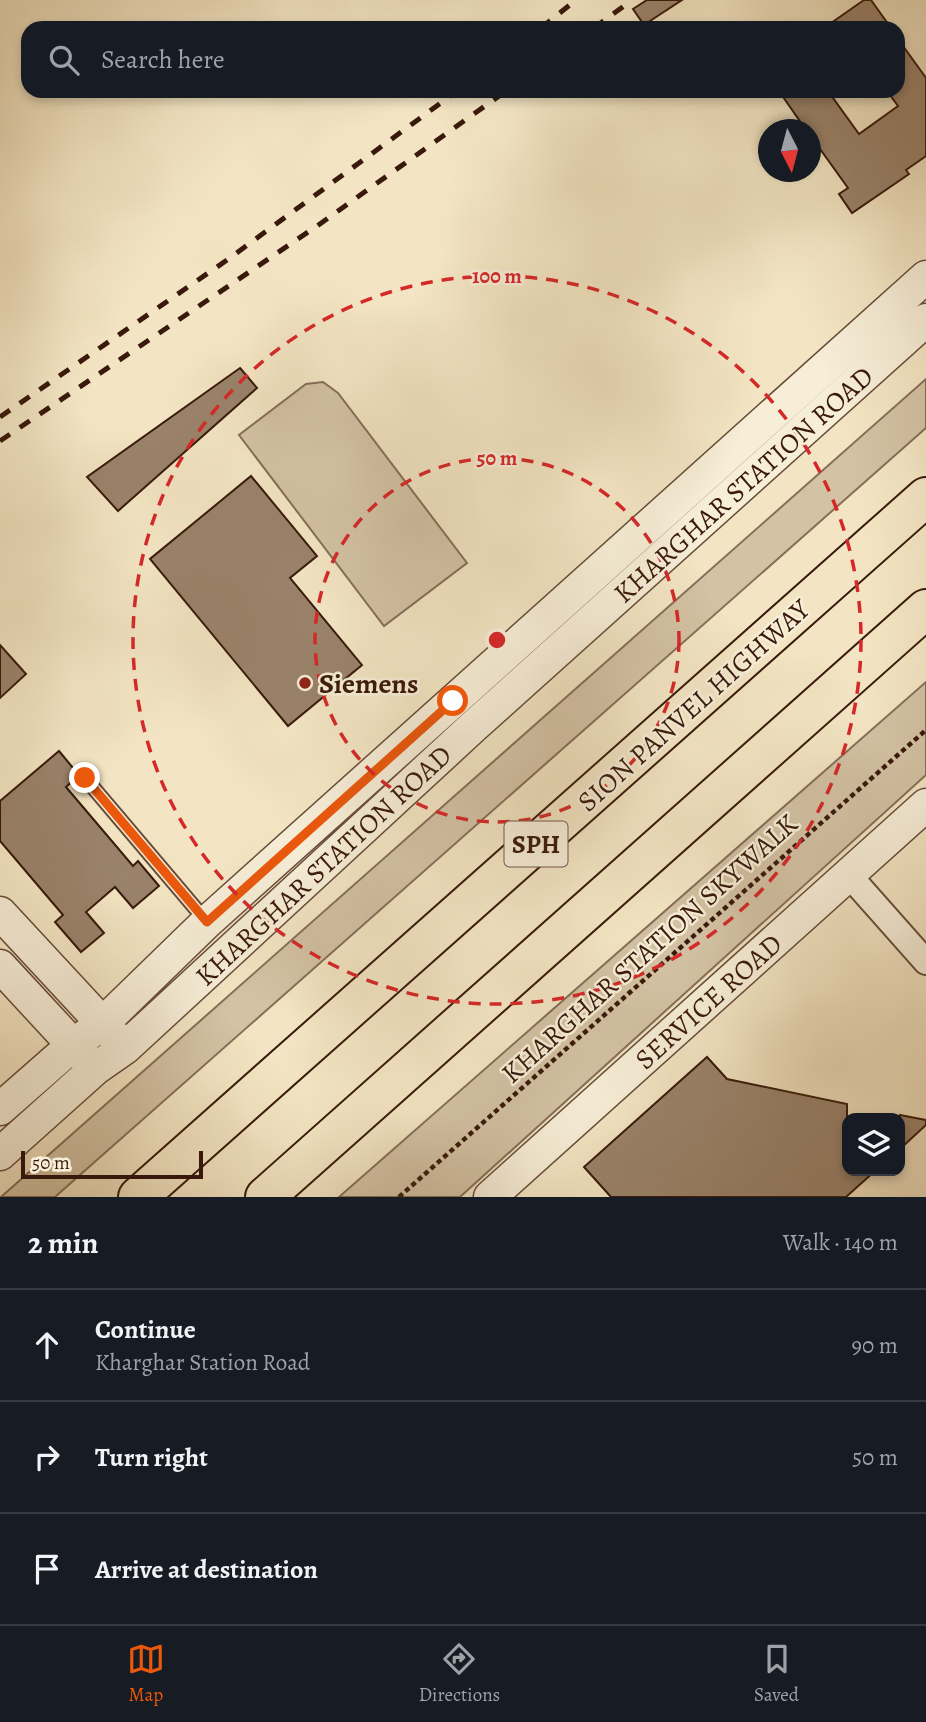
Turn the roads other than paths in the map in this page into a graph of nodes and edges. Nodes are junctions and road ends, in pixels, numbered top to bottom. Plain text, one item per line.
1 (926, 277) edge
2 (926, 320) edge
3 (926, 497) edge
4 (926, 609) edge
5 (453, 701) junction
6 (474, 726) junction
7 (85, 778) dead end
8 (926, 805) edge
9 (848, 874) junction
10 (0, 914) edge
11 (207, 922) junction
12 (926, 962) edge
13 (0, 966) edge
14 (103, 1024) junction
15 (73, 1045) junction
16 (125, 1048) junction
17 (95, 1069) junction
18 (0, 1110) edge
19 (0, 1154) edge
20 (141, 1195) edge
21 (265, 1197) edge
22 (490, 1197) edge

1 - 5 street, KHARGHAR STATION ROAD
2 - 6 street, KHARGHAR STATION ROAD
3 - 20 highway, SION PANVEL HIGHWAY / SPH
4 - 21 highway
5 - 6 street
5 - 11 street, KHARGHAR STATION ROAD
6 - 16 street, KHARGHAR STATION ROAD
7 - 11 lane
8 - 9 street, SERVICE ROAD
9 - 12 street
9 - 22 street, SERVICE ROAD
10 - 14 street
11 - 14 street, KHARGHAR STATION ROAD
13 - 15 street
14 - 15 street, KHARGHAR STATION ROAD
14 - 16 street
15 - 17 street
15 - 18 street, KHARGHAR STATION ROAD
16 - 17 street, KHARGHAR STATION ROAD
17 - 19 street, KHARGHAR STATION ROAD

